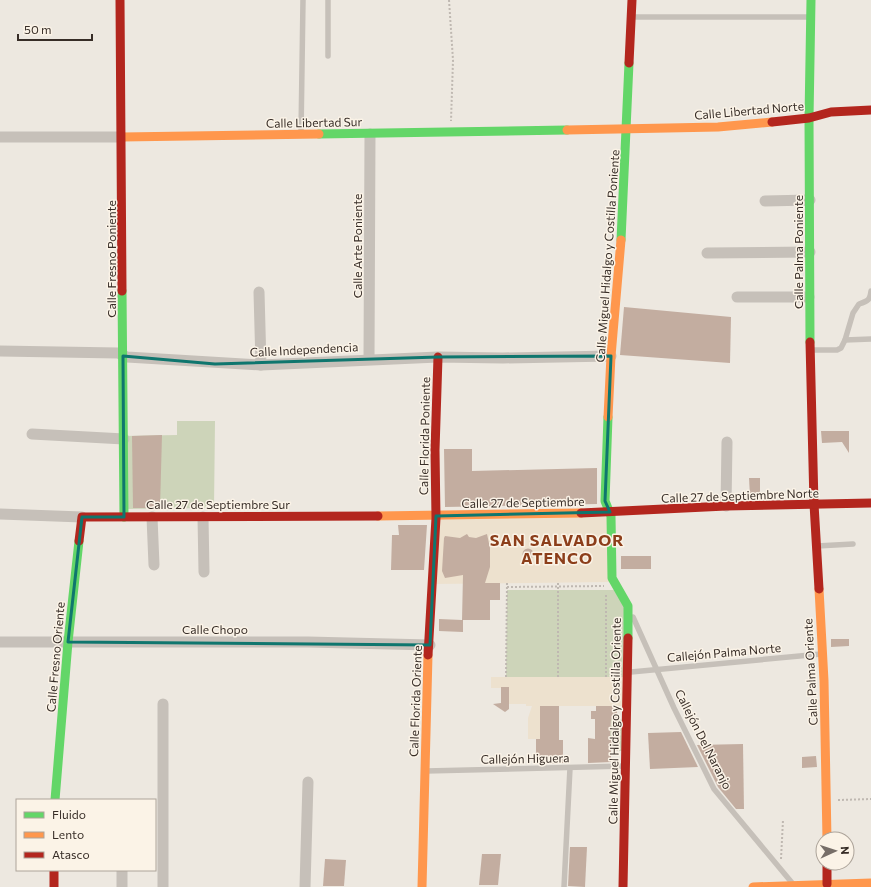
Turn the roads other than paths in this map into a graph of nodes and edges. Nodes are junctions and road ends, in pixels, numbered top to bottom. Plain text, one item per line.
1 (120, 0) edge
2 (303, 0) edge
3 (328, 0) edge
4 (632, 0) edge
5 (811, 0) edge
6 (632, 17) junction
7 (811, 17) junction
8 (328, 56) dead end
9 (871, 110) edge
10 (809, 118) junction
11 (628, 128) junction
12 (370, 134) junction
13 (301, 135) junction
14 (0, 137) edge
15 (122, 137) junction
16 (810, 200) junction
17 (765, 201) dead end
18 (810, 252) junction
19 (708, 253) dead end
20 (871, 291) edge
21 (259, 292) dead end
22 (737, 297) dead end
23 (809, 297) junction
24 (871, 339) edge
25 (845, 340) junction
26 (810, 350) junction
27 (0, 351) edge
28 (123, 356) junction
29 (611, 356) junction
30 (438, 357) junction
31 (369, 359) junction
32 (261, 366) junction
33 (32, 434) dead end
34 (124, 439) junction
35 (727, 442) dead end
36 (871, 503) edge
37 (814, 504) junction
38 (726, 506) junction
39 (610, 512) junction
40 (0, 514) edge
41 (436, 516) junction
42 (82, 517) junction
43 (124, 517) junction
44 (152, 517) junction
45 (203, 517) junction
46 (853, 544) dead end
47 (816, 546) junction
48 (154, 565) dead end
49 (204, 572) dead end
50 (628, 606) junction
51 (0, 642) edge
52 (68, 642) junction
53 (430, 645) junction
54 (821, 654) junction
55 (657, 669) junction
56 (629, 673) junction
57 (163, 704) dead end
58 (626, 766) junction
59 (570, 768) junction
60 (425, 771) junction
61 (308, 782) dead end
62 (55, 799) edge
63 (827, 831) edge
64 (54, 871) edge
65 (122, 871) edge
66 (827, 871) edge
67 (827, 884) junction
68 (871, 884) edge
69 (795, 886) edge
70 (54, 887) edge
71 (122, 887) edge
72 (163, 887) edge
73 (306, 887) edge
74 (422, 887) edge
75 (564, 887) edge
76 (623, 887) edge
77 (753, 887) edge

1 - 15 street, Calle Fresno Poniente
2 - 13 lane
3 - 8 lane
4 - 6 street, Calle Miguel Hidalgo y Costilla Poniente
5 - 7 street, Calle Palma Poniente
6 - 7 lane
6 - 11 street, Calle Miguel Hidalgo y Costilla Poniente
7 - 10 street, Calle Palma Poniente
9 - 10 street, Calle Libertad Norte
10 - 11 street, Calle Libertad Norte
10 - 16 street, Calle Palma Poniente
11 - 12 street, Calle Libertad Sur
11 - 29 street, Calle Miguel Hidalgo y Costilla Poniente
12 - 13 street, Calle Libertad Sur
12 - 31 street, Calle Arte Poniente
13 - 15 street, Calle Libertad Sur
14 - 15 street, Calle Libertad Sur
15 - 28 street, Calle Fresno Poniente
16 - 17 street
16 - 18 street, Calle Palma Poniente
18 - 19 street
18 - 23 street, Calle Palma Poniente
20 - 25 lane
21 - 32 street
22 - 23 street
23 - 26 street, Calle Palma Poniente
24 - 25 lane
25 - 26 lane
26 - 37 street, Calle Palma Poniente
27 - 28 street, Calle Independencia
28 - 32 street, Calle Independencia
28 - 34 street, Calle Fresno Poniente
29 - 30 street, Calle Independencia
29 - 39 street, Calle Miguel Hidalgo y Costilla Poniente
30 - 31 street, Calle Independencia
30 - 41 street, Calle Florida Poniente
31 - 32 street, Calle Independencia
33 - 34 street
34 - 43 street, Calle Fresno Poniente
35 - 38 street
36 - 37 street, Calle 27 de Septiembre Norte
37 - 38 street, Calle 27 de Septiembre Norte
37 - 47 street, Calle Palma Oriente
38 - 39 street, Calle 27 de Septiembre Norte
39 - 41 street, Calle 27 de Septiembre
39 - 50 street, Calle Miguel Hidalgo y Costilla Oriente
40 - 42 street, Calle 27 de Septiembre Sur
41 - 45 street, Calle 27 de Septiembre Sur
41 - 53 street, Calle Florida Oriente
42 - 43 street, Calle 27 de Septiembre Sur
42 - 52 street, Calle Fresno Oriente
43 - 44 street, Calle 27 de Septiembre Sur
44 - 45 street, Calle 27 de Septiembre Sur
44 - 48 street
45 - 49 street
46 - 47 lane
47 - 54 street, Calle Palma Oriente
50 - 55 lane, Callejón Del Naranjo
50 - 56 street, Calle Miguel Hidalgo y Costilla Oriente
51 - 52 street, Calle Chopo
52 - 53 street, Calle Chopo
52 - 62 street, Calle Fresno Oriente
53 - 60 street, Calle Florida Oriente
54 - 55 lane, Callejón Palma Norte
54 - 63 street, Calle Palma Oriente
55 - 56 lane, Callejón Palma Norte
55 - 69 lane, Callejón Del Naranjo
56 - 58 street, Calle Miguel Hidalgo y Costilla Oriente
57 - 72 street
58 - 59 lane, Callejón Higuera
58 - 76 street, Calle Miguel Hidalgo y Costilla Oriente
59 - 60 lane, Callejón Higuera
59 - 75 lane
60 - 74 street, Calle Florida Oriente
61 - 73 street
64 - 70 street
65 - 71 street
66 - 67 street
67 - 68 street
67 - 69 street
69 - 77 street

